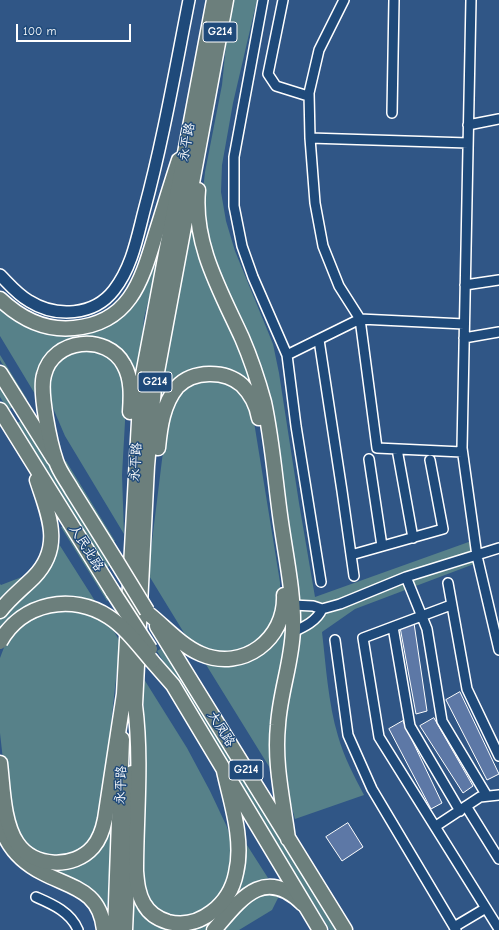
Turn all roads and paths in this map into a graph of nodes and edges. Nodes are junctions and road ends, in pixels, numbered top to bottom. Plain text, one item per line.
1 (189, 0) edge
2 (214, 0) edge
3 (226, 0) edge
4 (263, 0) edge
5 (283, 0) edge
6 (344, 0) edge
7 (394, 0) edge
8 (471, 0) edge
9 (208, 63) junction
10 (308, 96) junction
11 (392, 112) dead end
12 (192, 115) junction
13 (499, 119) edge
14 (468, 125) junction
15 (310, 138) junction
16 (468, 143) junction
17 (0, 275) edge
18 (499, 280) edge
19 (465, 285) junction
20 (0, 299) edge
21 (360, 319) junction
22 (464, 324) junction
23 (499, 332) edge
24 (464, 338) junction
25 (318, 340) junction
26 (287, 355) junction
27 (0, 373) edge
28 (23, 410) junction
29 (2, 419) edge
30 (397, 449) junction
31 (462, 452) junction
32 (27, 453) junction
33 (369, 459) dead end
34 (430, 460) dead end
35 (56, 462) junction
36 (132, 522) junction
37 (143, 533) junction
38 (413, 538) junction
39 (382, 546) junction
40 (499, 548) edge
41 (351, 555) junction
42 (477, 556) junction
43 (354, 576) dead end
44 (406, 577) junction
45 (321, 582) dead end
46 (448, 583) dead end
47 (292, 605) junction
48 (451, 605) junction
49 (322, 609) junction
50 (0, 611) edge
51 (149, 613) junction
52 (421, 615) junction
53 (393, 627) junction
54 (293, 632) junction
55 (335, 640) dead end
56 (0, 642) edge
57 (499, 650) edge
58 (151, 655) junction
59 (124, 694) junction
60 (135, 705) junction
61 (499, 756) edge
62 (0, 763) edge
63 (224, 771) junction
64 (499, 795) edge
65 (487, 796) junction
66 (463, 808) junction
67 (0, 822) edge
68 (436, 826) junction
69 (288, 839) junction
70 (499, 859) edge
71 (36, 897) dead end
72 (305, 905) junction
73 (486, 908) junction
74 (455, 928) edge
75 (499, 929) edge
76 (78, 930) edge
77 (104, 930) edge
78 (115, 930) edge
79 (125, 930) edge
80 (214, 930) edge
81 (320, 930) edge
82 (345, 930) edge

1 - 17 street
2 - 9 main road, 永平路 / G214
3 - 9 main road, 永平路 / G214
4 - 26 street
5 - 10 street
6 - 10 street
7 - 11 street
8 - 14 street
9 - 12 main road, 永平路 / G214
9 - 37 main road, 永平路 / G214
9 - 47 main road
10 - 15 street
12 - 20 main road
12 - 36 main road, 永平路 / G214
13 - 14 street
14 - 16 street
15 - 16 street
15 - 21 street
16 - 19 street
18 - 19 street
19 - 22 street
21 - 22 street
21 - 25 street
21 - 30 street
22 - 24 street
23 - 24 street
24 - 31 street
25 - 26 street
25 - 41 street
26 - 45 street
27 - 28 main road, 人民北路
28 - 29 main road
28 - 35 main road, 人民北路
29 - 32 main road, 人民北路
30 - 31 street
30 - 38 street
31 - 42 street
32 - 50 main road
32 - 58 main road, 人民北路, bridge
33 - 39 street
34 - 38 street
35 - 36 main road
35 - 51 main road, 人民北路 / G214, bridge
36 - 59 main road, 永平路 / G214
37 - 51 main road
37 - 60 main road, 永平路 / G214
38 - 39 street
39 - 41 street
40 - 42 street
41 - 43 street
42 - 44 street
42 - 57 street
44 - 49 street
44 - 52 street
46 - 48 street
47 - 49 street
47 - 54 main road
48 - 52 street
48 - 61 street
49 - 54 street
51 - 69 main road, 大凤路 / G214
52 - 53 street
52 - 65 street
53 - 66 street
53 - 68 street
54 - 69 main road
55 - 74 street
56 - 58 main road, bridge
58 - 63 main road, 大凤路 / G214
59 - 62 main road
59 - 78 main road, 永平路
60 - 63 main road
60 - 79 main road, 永平路
63 - 72 main road, 大凤路 / G214
64 - 65 street
65 - 66 street
66 - 68 street
66 - 70 street
67 - 77 main road
68 - 73 street
69 - 82 main road, 大凤路 / G214
71 - 76 street
72 - 80 main road
72 - 81 main road, 大凤路 / G214
73 - 74 street
73 - 75 street

